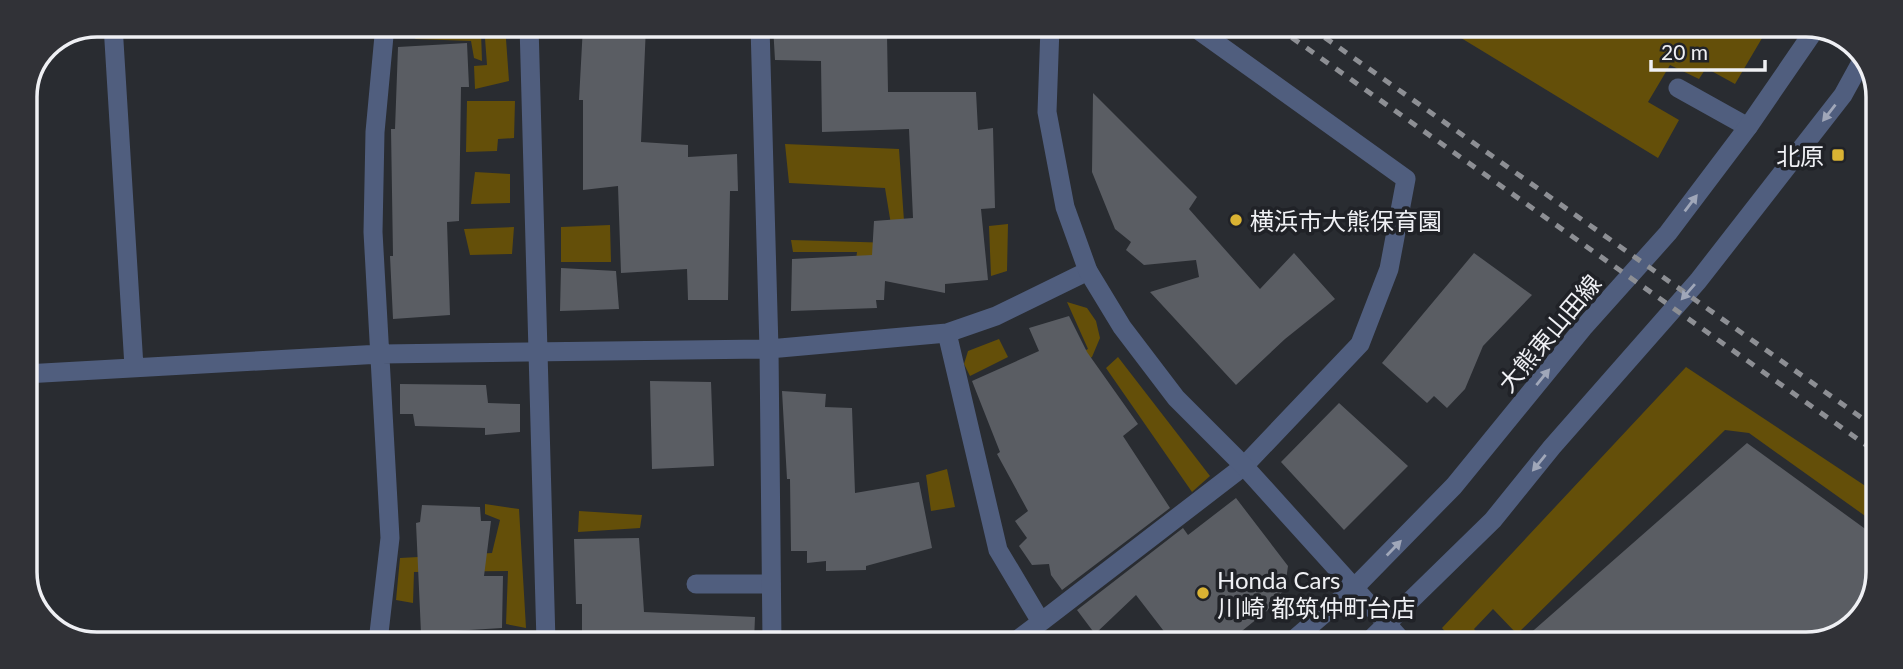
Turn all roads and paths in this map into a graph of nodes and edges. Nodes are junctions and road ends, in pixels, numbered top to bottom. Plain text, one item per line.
1 (114, 37) edge
2 (384, 37) edge
3 (529, 37) edge
4 (760, 37) edge
5 (1050, 37) edge
6 (1208, 37) edge
7 (1810, 37) edge
8 (1858, 67) edge
9 (1678, 89) dead end
10 (1748, 127) junction
11 (1088, 271) junction
12 (947, 333) junction
13 (769, 349) junction
14 (538, 351) junction
15 (381, 354) junction
16 (135, 367) junction
17 (37, 373) edge
18 (1244, 466) junction
19 (696, 584) dead end
20 (771, 584) junction
21 (1355, 587) junction
22 (1041, 622) junction
23 (1387, 625) junction
24 (379, 632) edge
25 (546, 632) edge
26 (772, 632) edge
27 (1028, 632) edge
28 (1303, 632) edge
29 (1379, 632) edge
30 (1394, 632) edge

1 - 16 street
2 - 15 street
3 - 14 street
4 - 13 street
5 - 11 street
6 - 18 street
7 - 10 street, 大熊東山田線
8 -> 23 street
9 - 10 street
21 -> 10 street, 大熊東山田線
11 - 12 street
11 - 18 street
12 - 13 street
12 - 22 street
13 - 14 street
13 - 20 street
14 - 15 street
14 - 25 street
15 - 16 street
15 - 24 street
16 - 17 street
18 - 21 street
18 - 22 street
19 - 20 street
20 - 26 street
21 - 23 street
21 - 28 street, 大熊東山田線
22 - 27 street
23 - 29 street
23 - 30 street

